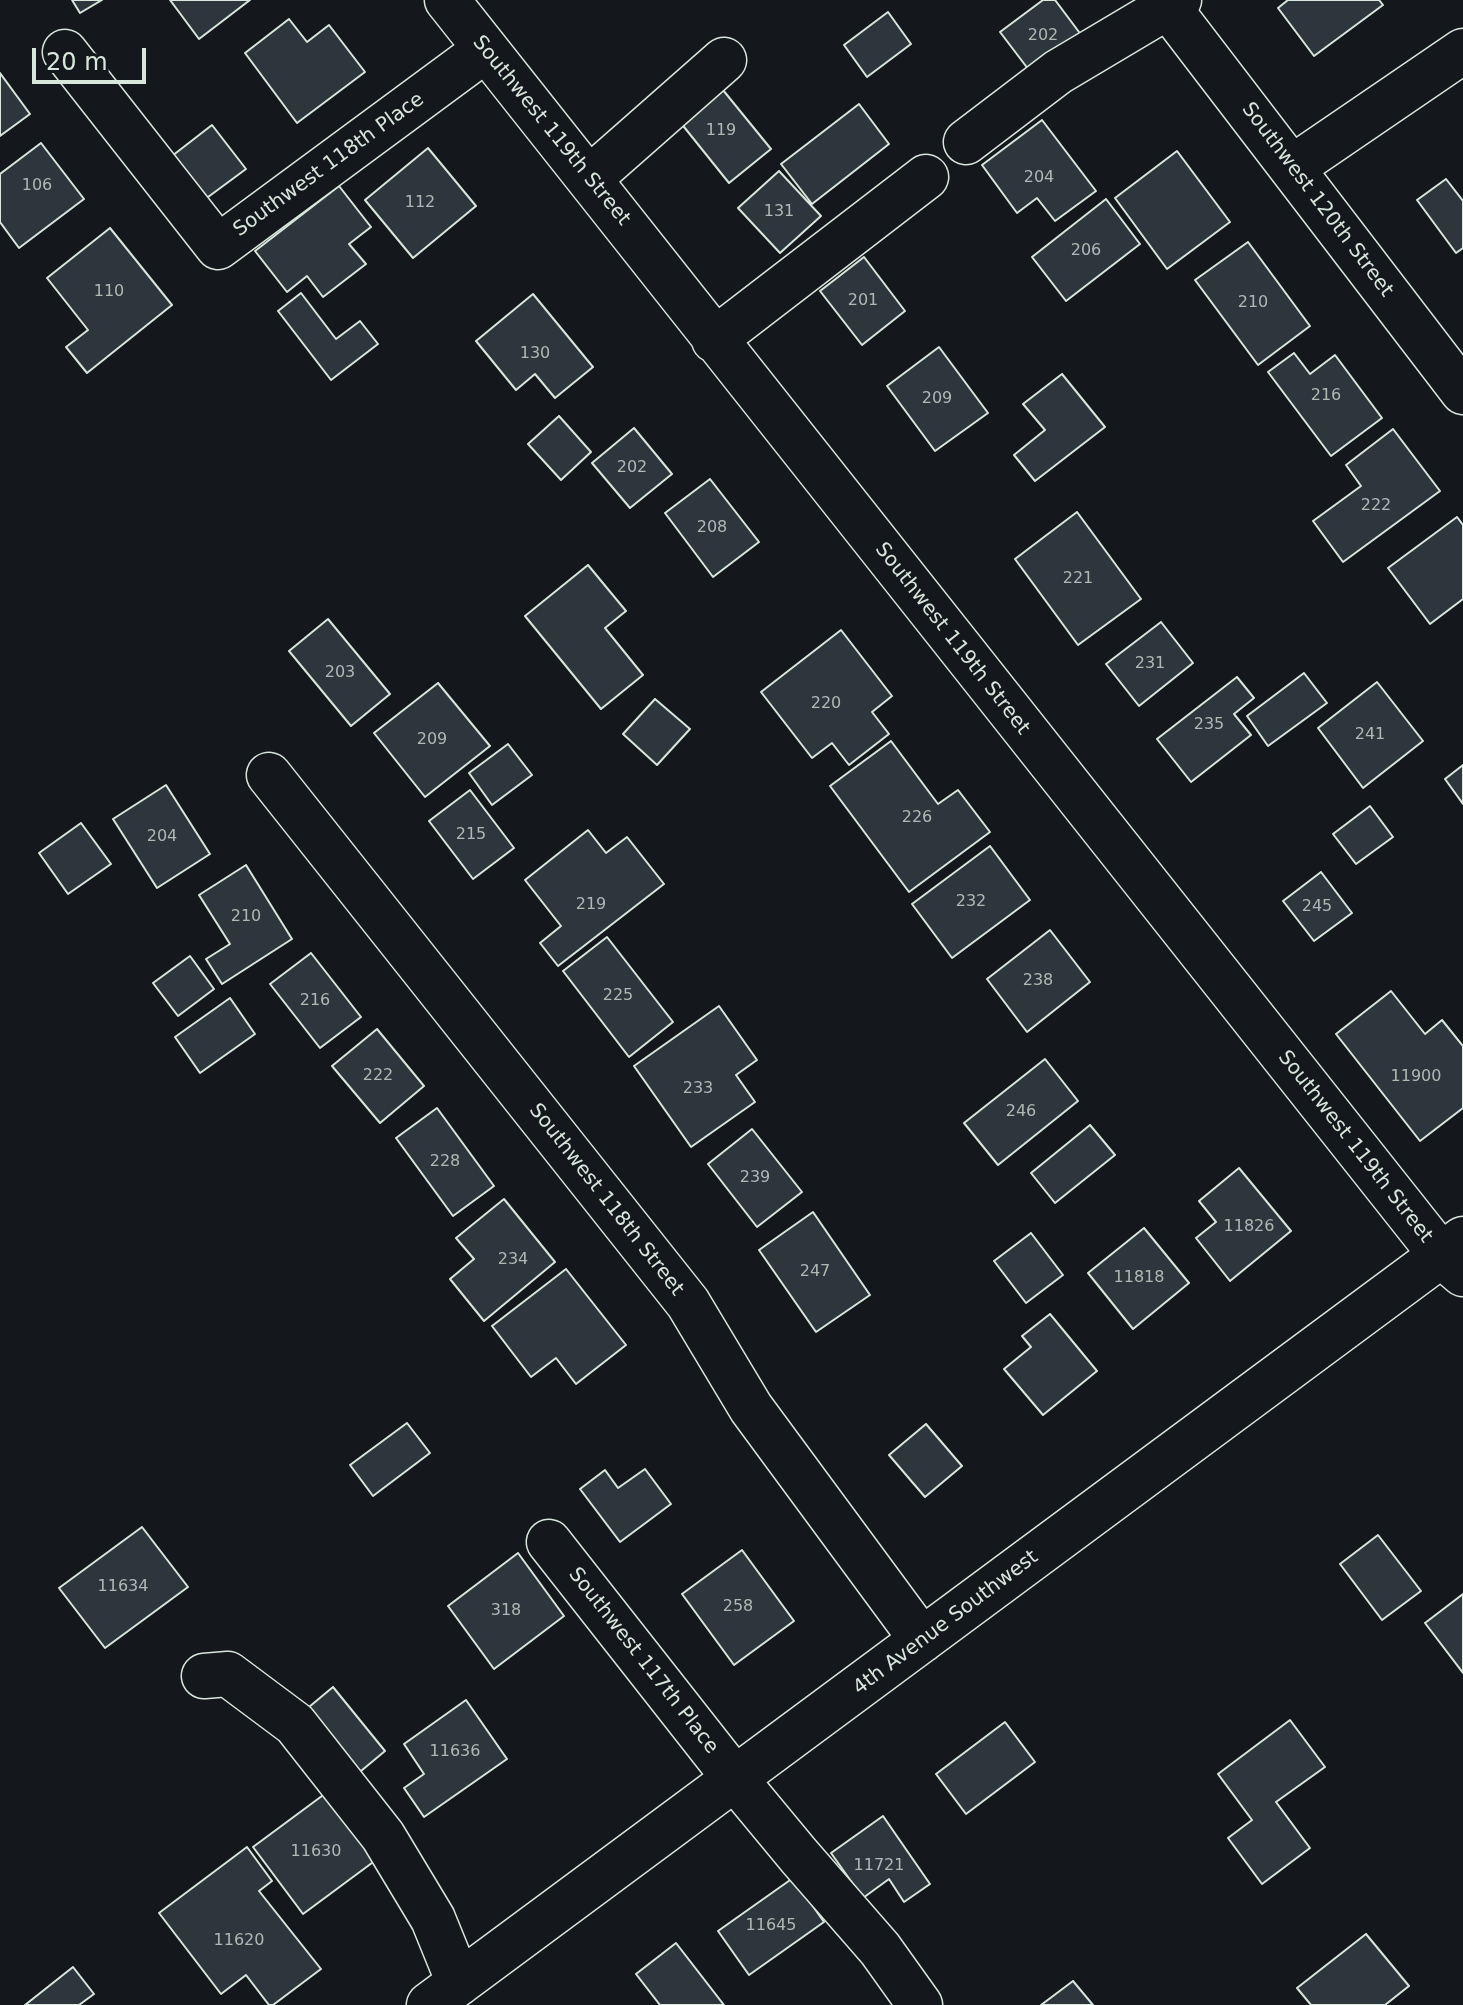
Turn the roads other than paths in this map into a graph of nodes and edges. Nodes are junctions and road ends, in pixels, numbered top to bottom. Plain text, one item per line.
1 (447, 0) edge
2 (1174, 4) edge
3 (485, 50) junction
4 (1463, 51) edge
5 (65, 52) dead end
6 (724, 60) dead end
7 (966, 142) dead end
8 (1293, 167) junction
9 (926, 177) dead end
10 (590, 178) junction
11 (714, 340) junction
12 (1463, 392) edge
13 (269, 775) dead end
14 (1456, 1256) edge
15 (549, 1542) dead end
16 (922, 1640) junction
17 (204, 1676) dead end
18 (736, 1780) junction
19 (444, 1994) edge
20 (920, 2005) edge

1 - 3 street, Southwest 119th Street
2 - 7 street
2 - 8 street, Southwest 120th Street
3 - 5 street, Southwest 118th Place
3 - 10 street, Southwest 119th Street
4 - 8 street
6 - 10 street
8 - 12 street, Southwest 120th Street
9 - 11 street
10 - 11 street, Southwest 119th Street
11 - 14 street, Southwest 119th Street
13 - 16 street, Southwest 118th Street
14 - 16 street, 4th Avenue Southwest
15 - 18 street, Southwest 117th Place
16 - 18 street, 4th Avenue Southwest
17 - 19 street
18 - 19 street, 4th Avenue Southwest
18 - 20 street, Southwest 117th Place

